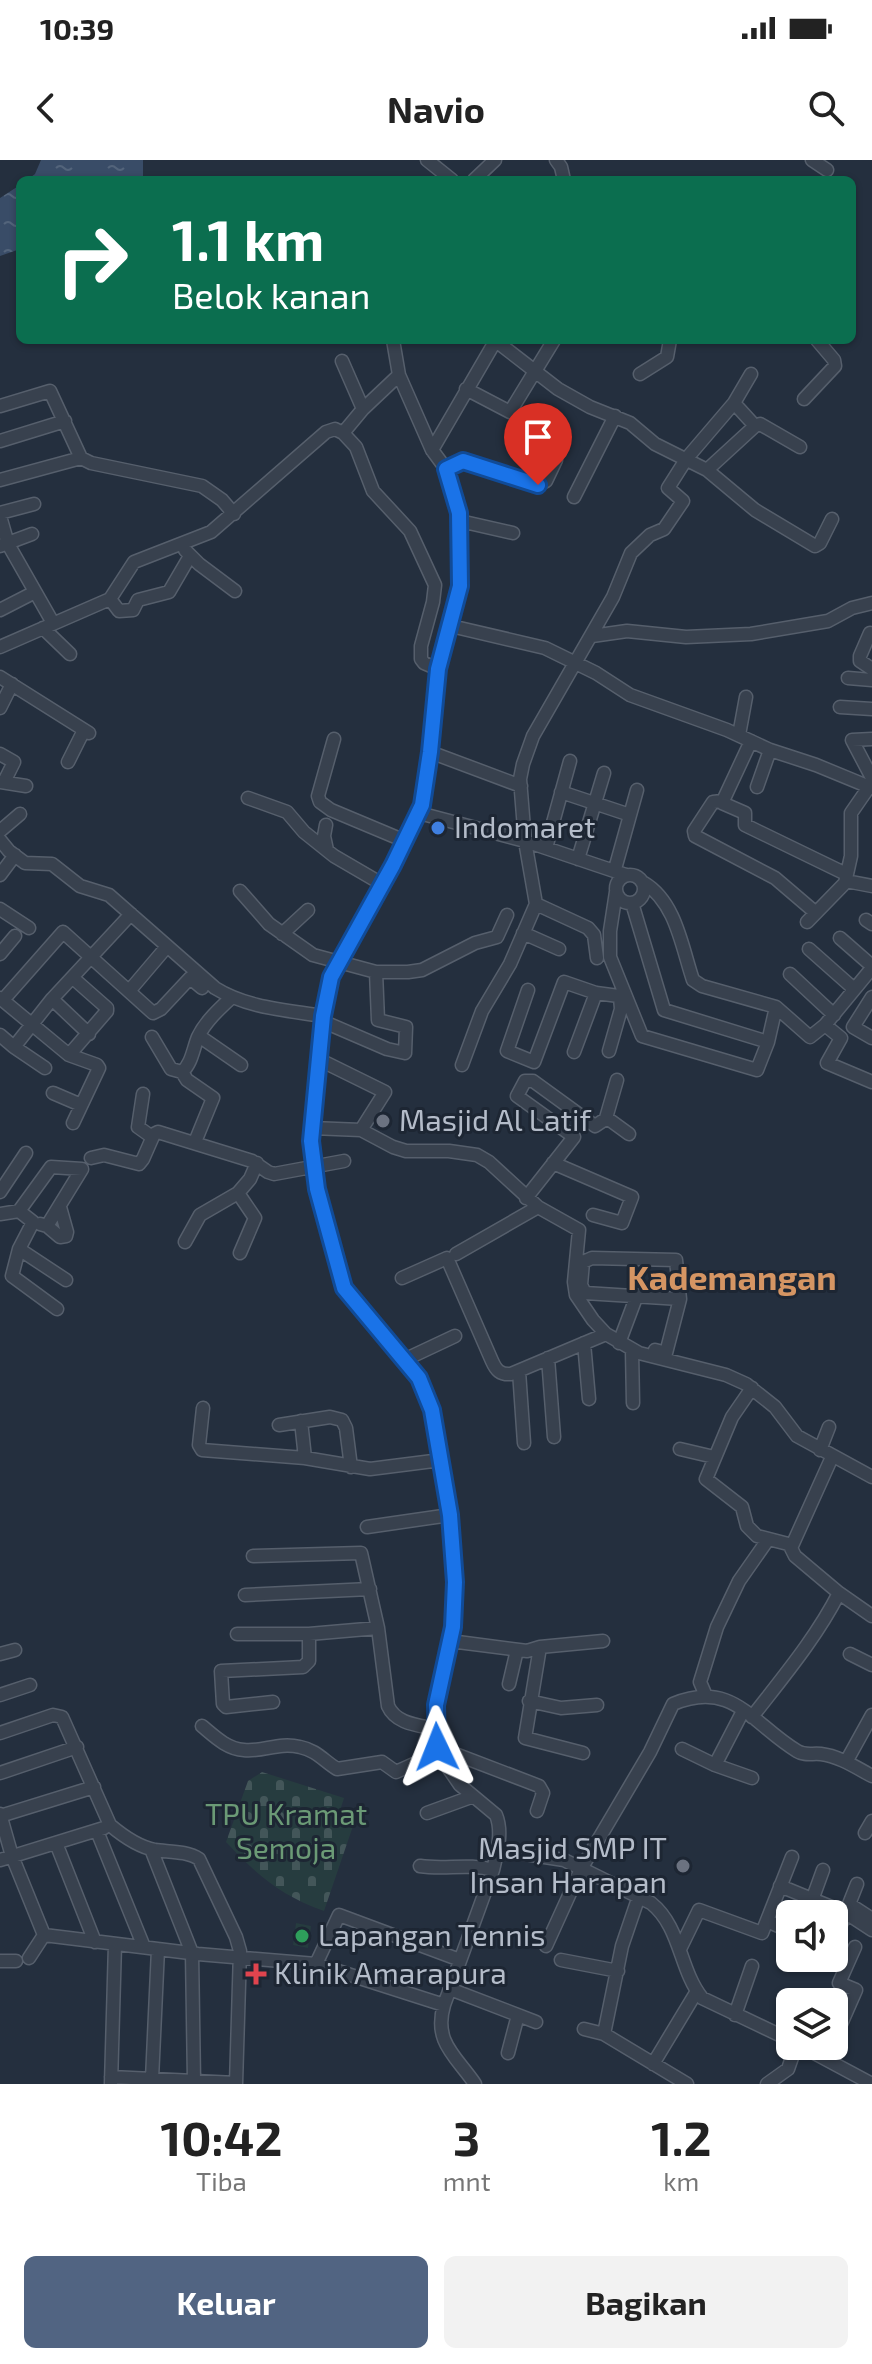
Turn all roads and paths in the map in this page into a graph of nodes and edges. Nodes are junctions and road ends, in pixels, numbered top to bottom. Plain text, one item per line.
1 (427, 160) edge
2 (495, 160) edge
3 (812, 160) edge
4 (827, 170) dead end
5 (447, 176) edge
6 (478, 176) edge
7 (394, 344) edge
8 (494, 344) edge
9 (501, 344) edge
10 (552, 344) edge
11 (669, 344) edge
12 (820, 344) edge
13 (342, 361) dead end
14 (536, 371) junction
15 (640, 374) dead end
16 (751, 374) dead end
17 (399, 375) junction
18 (466, 389) junction
19 (804, 399) dead end
20 (734, 403) junction
21 (0, 406) edge
22 (363, 409) junction
23 (615, 416) junction
24 (65, 421) junction
25 (755, 426) junction
26 (343, 433) junction
27 (0, 441) edge
28 (800, 447) dead end
29 (432, 450) junction
30 (81, 458) junction
31 (687, 458) junction
32 (556, 460) dead end
33 (446, 469) junction
34 (707, 470) junction
35 (0, 480) edge
36 (574, 497) dead end
37 (34, 504) dead end
38 (234, 514) junction
39 (0, 515) edge
40 (832, 519) dead end
41 (460, 521) junction
42 (513, 533) dead end
43 (32, 534) dead end
44 (181, 544) junction
45 (4, 545) edge
46 (190, 556) junction
47 (235, 591) dead end
48 (35, 592) junction
49 (110, 599) junction
50 (872, 603) edge
51 (0, 610) edge
52 (48, 626) junction
53 (451, 626) junction
54 (870, 633) edge
55 (592, 636) junction
56 (0, 647) edge
57 (70, 654) dead end
58 (574, 662) junction
59 (438, 669) junction
60 (872, 669) edge
61 (848, 678) dead end
62 (6, 680) edge
63 (872, 680) edge
64 (746, 697) dead end
65 (840, 707) dead end
66 (0, 708) edge
67 (872, 709) edge
68 (745, 738) junction
69 (334, 739) dead end
70 (872, 739) edge
71 (770, 750) junction
72 (430, 752) junction
73 (0, 754) edge
74 (570, 761) dead end
75 (68, 762) dead end
76 (604, 773) dead end
77 (870, 778) edge
78 (3, 780) edge
79 (26, 786) dead end
80 (521, 786) junction
81 (757, 787) dead end
82 (637, 790) dead end
83 (561, 792) junction
84 (248, 798) dead end
85 (722, 801) junction
86 (595, 803) junction
87 (419, 813) junction
88 (20, 814) dead end
89 (630, 815) junction
90 (326, 825) dead end
91 (0, 831) edge
92 (0, 840) edge
93 (405, 841) junction
94 (525, 841) junction
95 (546, 848) junction
96 (327, 850) junction
97 (12, 853) junction
98 (578, 859) junction
99 (0, 862) edge
100 (620, 872) junction
101 (0, 875) edge
102 (846, 877) junction
103 (644, 883) junction
104 (382, 884) junction
105 (872, 886) edge
106 (240, 891) dead end
107 (616, 892) junction
108 (632, 903) junction
109 (536, 904) junction
110 (0, 909) edge
111 (308, 910) dead end
112 (131, 914) junction
113 (507, 915) dead end
114 (29, 928) dead end
115 (523, 933) junction
116 (282, 934) junction
117 (15, 936) dead end
118 (840, 938) dead end
119 (559, 949) dead end
120 (809, 949) dead end
121 (164, 950) dead end
122 (0, 954) edge
123 (92, 957) junction
124 (597, 958) dead end
125 (339, 960) junction
126 (872, 967) edge
127 (376, 972) junction
128 (790, 974) dead end
129 (73, 978) junction
130 (853, 988) junction
131 (130, 990) junction
132 (528, 990) dead end
133 (596, 993) junction
134 (213, 997) dead end
135 (623, 997) junction
136 (872, 997) edge
137 (231, 998) junction
138 (1, 999) edge
139 (52, 999) junction
140 (776, 1007) junction
141 (323, 1018) junction
142 (830, 1020) junction
143 (32, 1025) junction
144 (89, 1034) junction
145 (0, 1035) edge
146 (199, 1036) junction
147 (152, 1037) dead end
148 (872, 1038) edge
149 (768, 1042) junction
150 (14, 1047) junction
151 (609, 1051) dead end
152 (574, 1052) dead end
153 (69, 1055) junction
154 (318, 1059) junction
155 (241, 1065) dead end
156 (462, 1065) dead end
157 (45, 1068) dead end
158 (182, 1072) junction
159 (617, 1080) dead end
160 (872, 1082) edge
161 (53, 1093) dead end
162 (143, 1094) dead end
163 (81, 1105) junction
164 (606, 1118) junction
165 (73, 1123) dead end
166 (312, 1128) junction
167 (361, 1130) junction
168 (629, 1134) dead end
169 (152, 1137) junction
170 (195, 1142) junction
171 (26, 1153) dead end
172 (91, 1158) dead end
173 (344, 1161) dead end
174 (257, 1163) junction
175 (553, 1163) junction
176 (312, 1165) junction
177 (0, 1192) edge
178 (238, 1193) junction
179 (526, 1198) junction
180 (60, 1207) junction
181 (538, 1207) junction
182 (19, 1211) junction
183 (0, 1214) edge
184 (593, 1215) dead end
185 (33, 1222) junction
186 (47, 1226) junction
187 (185, 1242) dead end
188 (19, 1249) junction
189 (240, 1253) dead end
190 (456, 1254) dead end
191 (402, 1278) dead end
192 (66, 1280) dead end
193 (637, 1295) junction
194 (680, 1299) junction
195 (57, 1309) dead end
196 (606, 1334) junction
197 (455, 1336) dead end
198 (620, 1340) junction
199 (584, 1343) junction
200 (632, 1350) junction
201 (548, 1358) junction
202 (404, 1360) junction
203 (519, 1371) junction
204 (752, 1388) junction
205 (589, 1399) dead end
206 (633, 1403) dead end
207 (203, 1408) dead end
208 (301, 1421) junction
209 (279, 1425) dead end
210 (829, 1427) dead end
211 (554, 1437) dead end
212 (524, 1443) dead end
213 (680, 1449) dead end
214 (826, 1454) junction
215 (714, 1457) junction
216 (305, 1458) junction
217 (441, 1460) junction
218 (351, 1467) junction
219 (872, 1477) edge
220 (450, 1515) junction
221 (367, 1527) dead end
222 (767, 1541) junction
223 (792, 1545) junction
224 (253, 1556) dead end
225 (370, 1589) junction
226 (839, 1593) junction
227 (245, 1595) dead end
228 (872, 1616) edge
229 (378, 1628) junction
230 (237, 1634) dead end
231 (309, 1634) junction
232 (450, 1641) junction
233 (603, 1641) dead end
234 (540, 1647) junction
235 (15, 1650) dead end
236 (517, 1650) junction
237 (0, 1654) edge
238 (850, 1654) dead end
239 (872, 1665) edge
240 (509, 1684) dead end
241 (30, 1685) dead end
242 (0, 1695) edge
243 (706, 1696) junction
244 (529, 1701) junction
245 (273, 1702) dead end
246 (597, 1705) dead end
247 (748, 1714) junction
248 (872, 1715) edge
249 (202, 1726) dead end
250 (436, 1729) junction
251 (0, 1733) edge
252 (77, 1747) junction
253 (682, 1749) dead end
254 (438, 1750) junction
255 (583, 1753) dead end
256 (846, 1762) junction
257 (715, 1765) junction
258 (0, 1773) edge
259 (872, 1776) edge
260 (752, 1778) dead end
261 (94, 1787) junction
262 (471, 1797) junction
263 (537, 1811) dead end
264 (427, 1813) dead end
265 (0, 1815) edge
266 (872, 1821) edge
267 (110, 1825) junction
268 (97, 1831) junction
269 (865, 1833) dead end
270 (56, 1843) junction
271 (151, 1849) junction
272 (498, 1850) junction
273 (792, 1857) dead end
274 (6, 1858) edge
275 (420, 1866) dead end
276 (581, 1869) junction
277 (493, 1870) junction
278 (823, 1870) dead end
279 (857, 1884) dead end
280 (780, 1886) junction
281 (639, 1896) junction
282 (813, 1899) junction
283 (817, 1900) edge
284 (848, 1906) edge
285 (848, 1908) edge
286 (848, 1909) edge
287 (872, 1919) edge
288 (767, 1921) junction
289 (776, 1925) edge
290 (872, 1930) edge
291 (44, 1935) junction
292 (95, 1942) junction
293 (115, 1944) junction
294 (546, 1946) dead end
295 (144, 1947) junction
296 (855, 1947) dead end
297 (158, 1949) junction
298 (680, 1949) junction
299 (192, 1953) junction
300 (241, 1958) junction
301 (460, 1960) junction
302 (561, 1960) dead end
303 (0, 1961) edge
304 (316, 1964) junction
305 (752, 1966) dead end
306 (618, 1971) junction
307 (450, 1989) junction
308 (697, 1991) junction
309 (444, 2005) junction
310 (848, 2008) edge
311 (518, 2015) junction
312 (735, 2015) junction
313 (536, 2022) dead end
314 (584, 2029) dead end
315 (604, 2034) junction
316 (776, 2034) edge
317 (508, 2053) dead end
318 (792, 2060) edge
319 (825, 2061) edge
320 (653, 2064) junction
321 (152, 2079) junction
322 (111, 2080) edge
323 (194, 2081) junction
324 (236, 2084) edge
325 (475, 2084) edge
326 (687, 2084) edge
327 (767, 2084) edge
328 (872, 2084) edge

1 - 5 street
2 - 6 street
3 - 4 street
7 - 17 street
8 - 18 street
9 - 14 street
10 - 14 street
11 - 15 street
12 - 19 street
13 - 22 street
14 - 18 street
14 - 23 street
16 - 20 street
17 - 22 street
17 - 29 street
18 - 29 street
20 - 25 street
20 - 31 street
21 - 24 street
22 - 26 street
23 - 31 street
23 - 36 street
24 - 27 street
24 - 30 street
25 - 28 street
25 - 34 street
26 - 38 street
26 - 59 street
29 - 33 street
30 - 35 street
30 - 38 street
31 - 34 street
31 - 55 street
32 - 33 street
33 - 41 street
34 - 40 street
37 - 39 street
38 - 44 street
39 - 45 street
41 - 42 street
41 - 53 street
43 - 45 street
44 - 46 street
44 - 49 street
45 - 48 street
46 - 47 street
46 - 49 street
48 - 51 street
48 - 52 street
49 - 52 street
50 - 55 street
52 - 56 street
52 - 57 street
53 - 58 street
53 - 59 street
54 - 60 street
55 - 58 street
58 - 68 street
58 - 80 street
59 - 72 street
61 - 63 street
62 - 66 street
62 - 75 street
64 - 68 street
65 - 67 street
68 - 71 street
68 - 85 street
69 - 93 street
70 - 77 street
71 - 77 street
71 - 81 street
72 - 80 street
72 - 87 street
73 - 78 street
74 - 83 street
76 - 86 street
77 - 102 street
78 - 79 street
80 - 94 street
82 - 89 street
83 - 86 street
83 - 95 street
84 - 96 street
85 - 102 street
85 - 102 street
86 - 89 street
86 - 98 street
87 - 93 street
87 - 94 street
88 - 91 street
89 - 100 street
90 - 96 street
92 - 97 street
93 - 104 street
94 - 95 street
94 - 109 street
95 - 98 street
96 - 104 street
97 - 99 street
97 - 101 street
97 - 112 street
98 - 100 street
100 - 103 street
100 - 107 street
102 - 105 street
103 - 108 street
103 - 140 street
104 - 125 street
106 - 116 street
107 - 108 street
107 - 135 street
108 - 149 street
109 - 115 street
109 - 124 street
110 - 114 street
111 - 116 street
112 - 123 street
112 - 137 street
113 - 127 street
115 - 119 street
115 - 156 street
116 - 125 street
117 - 122 street
118 - 126 street
120 - 130 street
121 - 131 street
123 - 129 street
123 - 131 street
123 - 138 street
125 - 127 street
125 - 141 street
126 - 130 street
127 - 141 street
128 - 142 street
129 - 139 street
129 - 144 street
130 - 142 street
131 - 134 street
132 - 133 street
133 - 135 street
133 - 152 street
135 - 149 street
135 - 151 street
136 - 148 street
137 - 141 street
137 - 146 street
138 - 143 street
139 - 143 street
139 - 144 street
140 - 142 street
140 - 149 street
141 - 154 street
142 - 160 street
143 - 150 street
143 - 153 street
144 - 153 street
145 - 150 street
146 - 155 street
146 - 158 street
147 - 158 street
150 - 157 street
153 - 163 street
154 - 166 street
154 - 167 street
158 - 170 street
159 - 164 street
161 - 163 street
162 - 169 street
163 - 165 street
164 - 168 street
164 - 175 street
166 - 167 street
166 - 176 street
167 - 179 street
169 - 170 street
169 - 172 street
170 - 174 street
171 - 177 street
173 - 176 street
174 - 176 street
174 - 178 street
175 - 179 street
175 - 184 street
176 - 202 street
178 - 187 street
178 - 189 street
179 - 181 street
180 - 182 street
180 - 186 street
180 - 186 street
181 - 190 street
181 - 196 street
182 - 183 street
182 - 185 street
185 - 186 street
185 - 188 street
188 - 192 street
188 - 195 street
191 - 203 street
193 - 194 street
193 - 194 street
193 - 198 street
194 - 198 street
196 - 198 street
196 - 199 street
197 - 202 street
198 - 200 street
199 - 201 street
199 - 205 street
200 - 204 street
200 - 206 street
201 - 203 street
201 - 211 street
202 - 217 street
203 - 212 street
204 - 214 street
204 - 215 street
207 - 216 street
208 - 209 street
208 - 216 street
208 - 218 street
210 - 214 street
213 - 215 street
214 - 219 street
214 - 223 street
215 - 222 street
216 - 218 street
217 - 218 street
217 - 220 street
220 - 221 street
220 - 232 street
222 - 223 street
222 - 243 street
223 - 226 street
224 - 225 street
225 - 227 street
225 - 229 street
226 - 228 street
226 - 247 street
229 - 231 street
229 - 250 street
230 - 231 street
231 - 245 street
232 - 236 street
232 - 250 street
233 - 234 street
234 - 236 street
234 - 244 street
235 - 237 street
236 - 240 street
238 - 239 street
241 - 242 street
243 - 247 street
243 - 276 street
244 - 246 street
244 - 255 street
247 - 256 street
247 - 257 street
248 - 256 street
249 - 254 street
250 - 254 street
251 - 252 street
252 - 258 street
252 - 261 street
253 - 257 street
254 - 262 street
254 - 263 street
256 - 259 street
257 - 260 street
261 - 265 street
261 - 267 street
262 - 264 street
262 - 272 street
265 - 274 street
266 - 269 street
267 - 268 street
267 - 271 street
268 - 270 street
268 - 295 street
270 - 274 street
270 - 292 street
271 - 299 street
271 - 300 street
272 - 276 street
272 - 277 street
273 - 280 street
274 - 291 street
275 - 277 street
276 - 281 street
276 - 294 street
277 - 301 street
278 - 282 street
279 - 284 street
280 - 282 street
280 - 288 street
281 - 298 street
281 - 306 street
282 - 283 street
285 - 287 street
286 - 290 street
288 - 289 street
288 - 298 street
291 - 292 street
291 - 303 street
292 - 293 street
293 - 295 street
293 - 322 street
295 - 297 street
296 - 310 street
297 - 299 street
297 - 321 street
298 - 308 street
299 - 300 street
299 - 323 street
300 - 304 street
300 - 324 street
301 - 304 street
301 - 307 street
302 - 306 street
304 - 309 street
305 - 312 street
306 - 315 street
307 - 309 street
307 - 311 street
308 - 312 street
308 - 320 street
309 - 325 street
311 - 313 street
311 - 317 street
312 - 316 street
314 - 315 street
315 - 320 street
318 - 327 street
319 - 328 street
320 - 326 street
321 - 322 street
321 - 323 street
323 - 324 street

